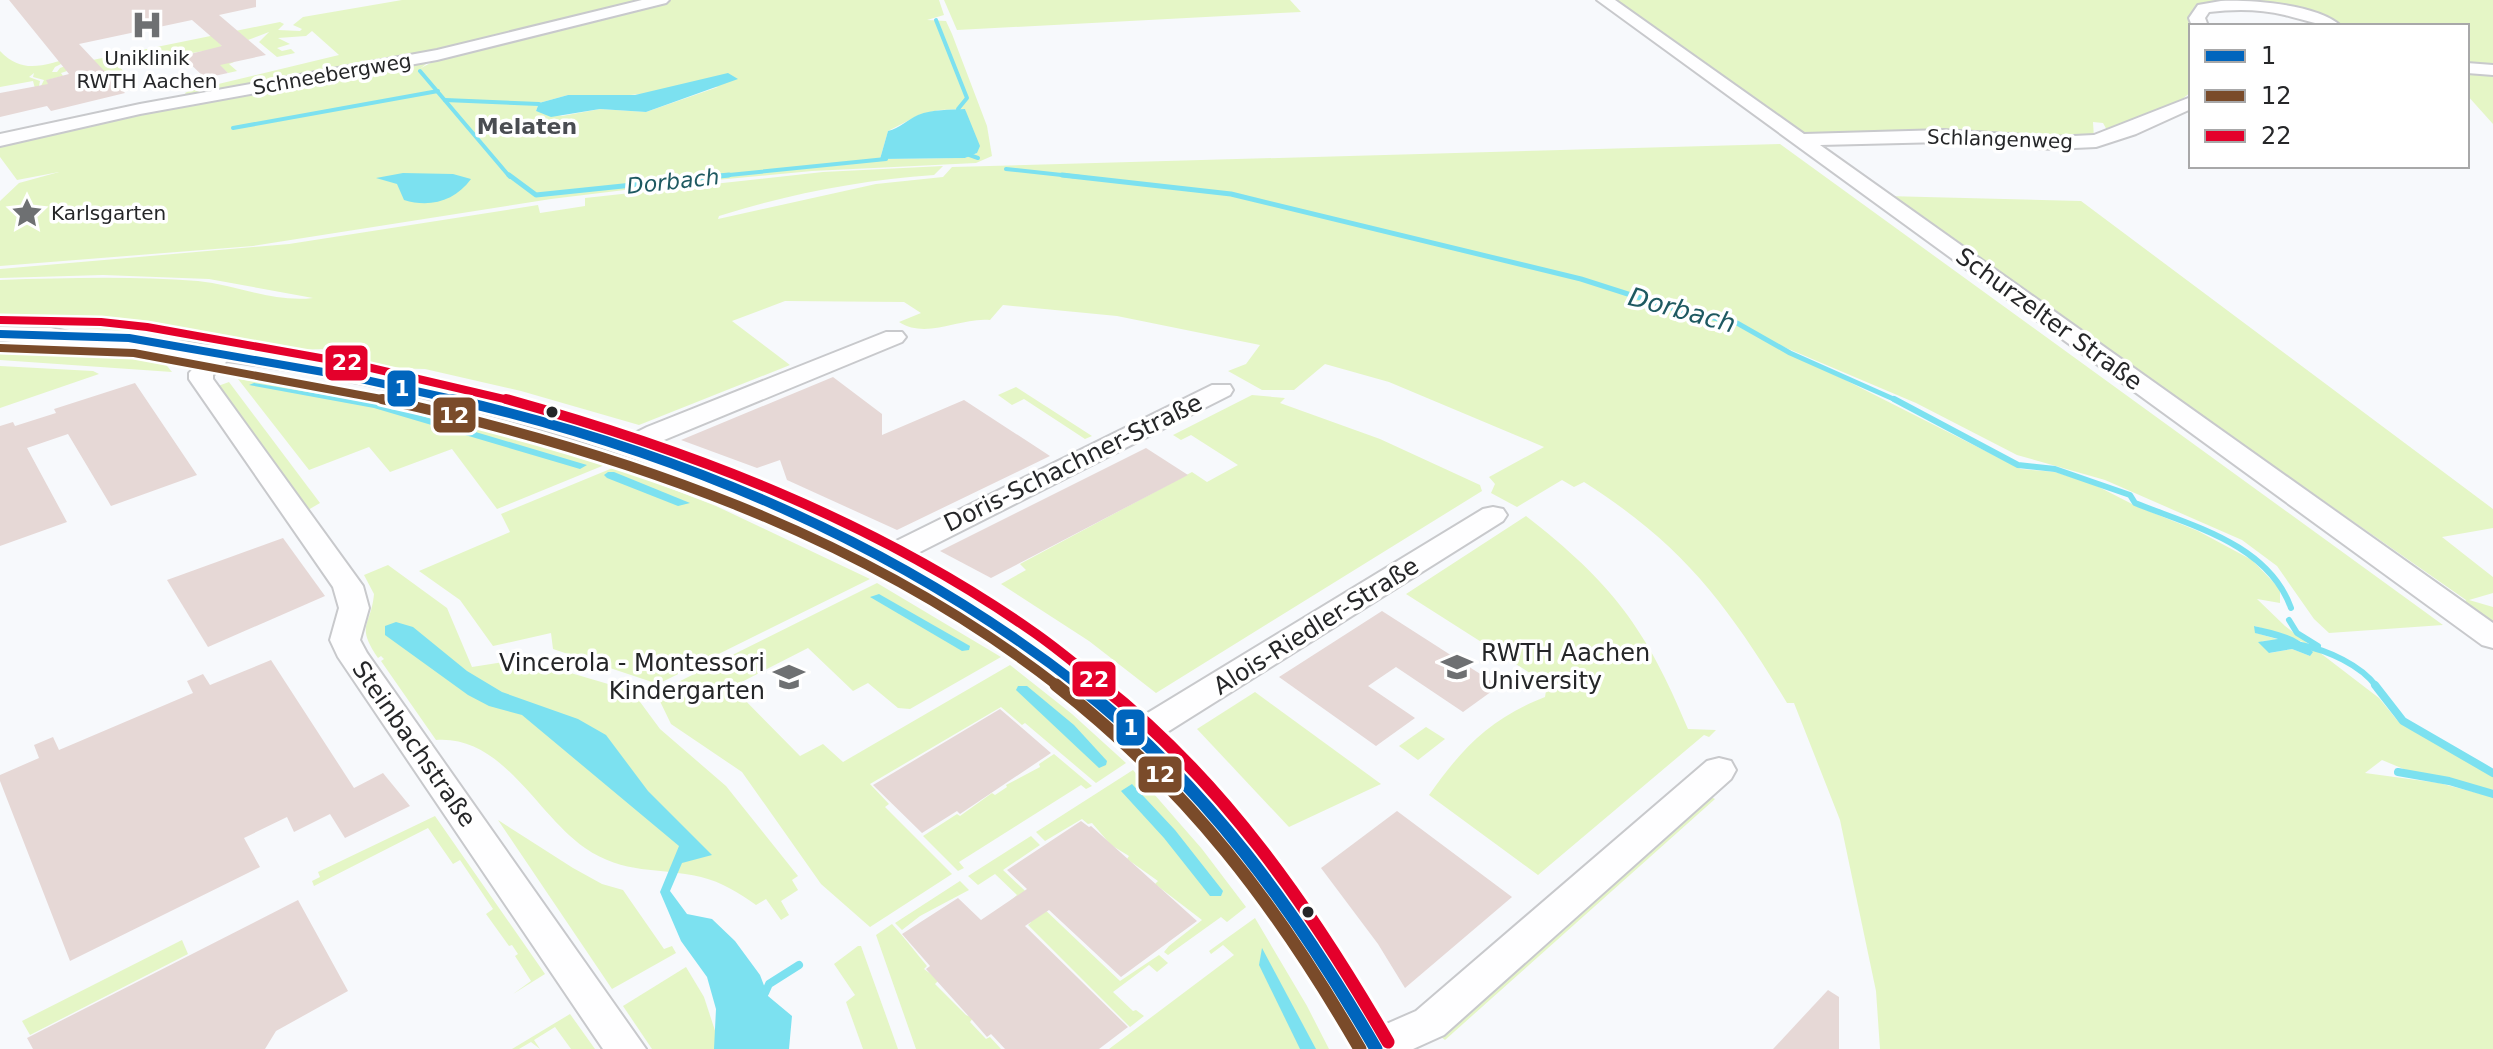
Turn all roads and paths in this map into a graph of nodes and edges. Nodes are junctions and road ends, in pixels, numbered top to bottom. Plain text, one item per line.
1 (661, 0) edge
2 (1605, 0) edge
3 (2199, 24) edge
4 (2328, 24) edge
5 (2469, 68) edge
6 (2493, 70) edge
7 (2189, 103) edge
8 (0, 140) edge
9 (1800, 140) junction
10 (0, 334) edge
11 (894, 337) dead end
12 (204, 353) junction
13 (1221, 390) dead end
14 (624, 449) junction
15 (1493, 515) dead end
16 (882, 559) junction
17 (2493, 638) edge
18 (1139, 734) junction
19 (1719, 770) dead end
20 (1376, 1048) edge
21 (626, 1049) edge

1 - 8 street, Schneebergweg
2 - 9 street, Schurzelter Straße
3 - 4 street
5 - 6 street
7 - 9 street, Schlangenweg
9 - 17 street, Schurzelter Straße
10 - 12 street
11 - 14 street
12 - 14 street
12 - 21 street, Steinbachstraße
13 - 16 street, Doris-Schachner-Straße
14 - 16 street
15 - 18 street, Alois-Riedler-Straße
16 - 18 street
18 - 20 street
19 - 20 street

